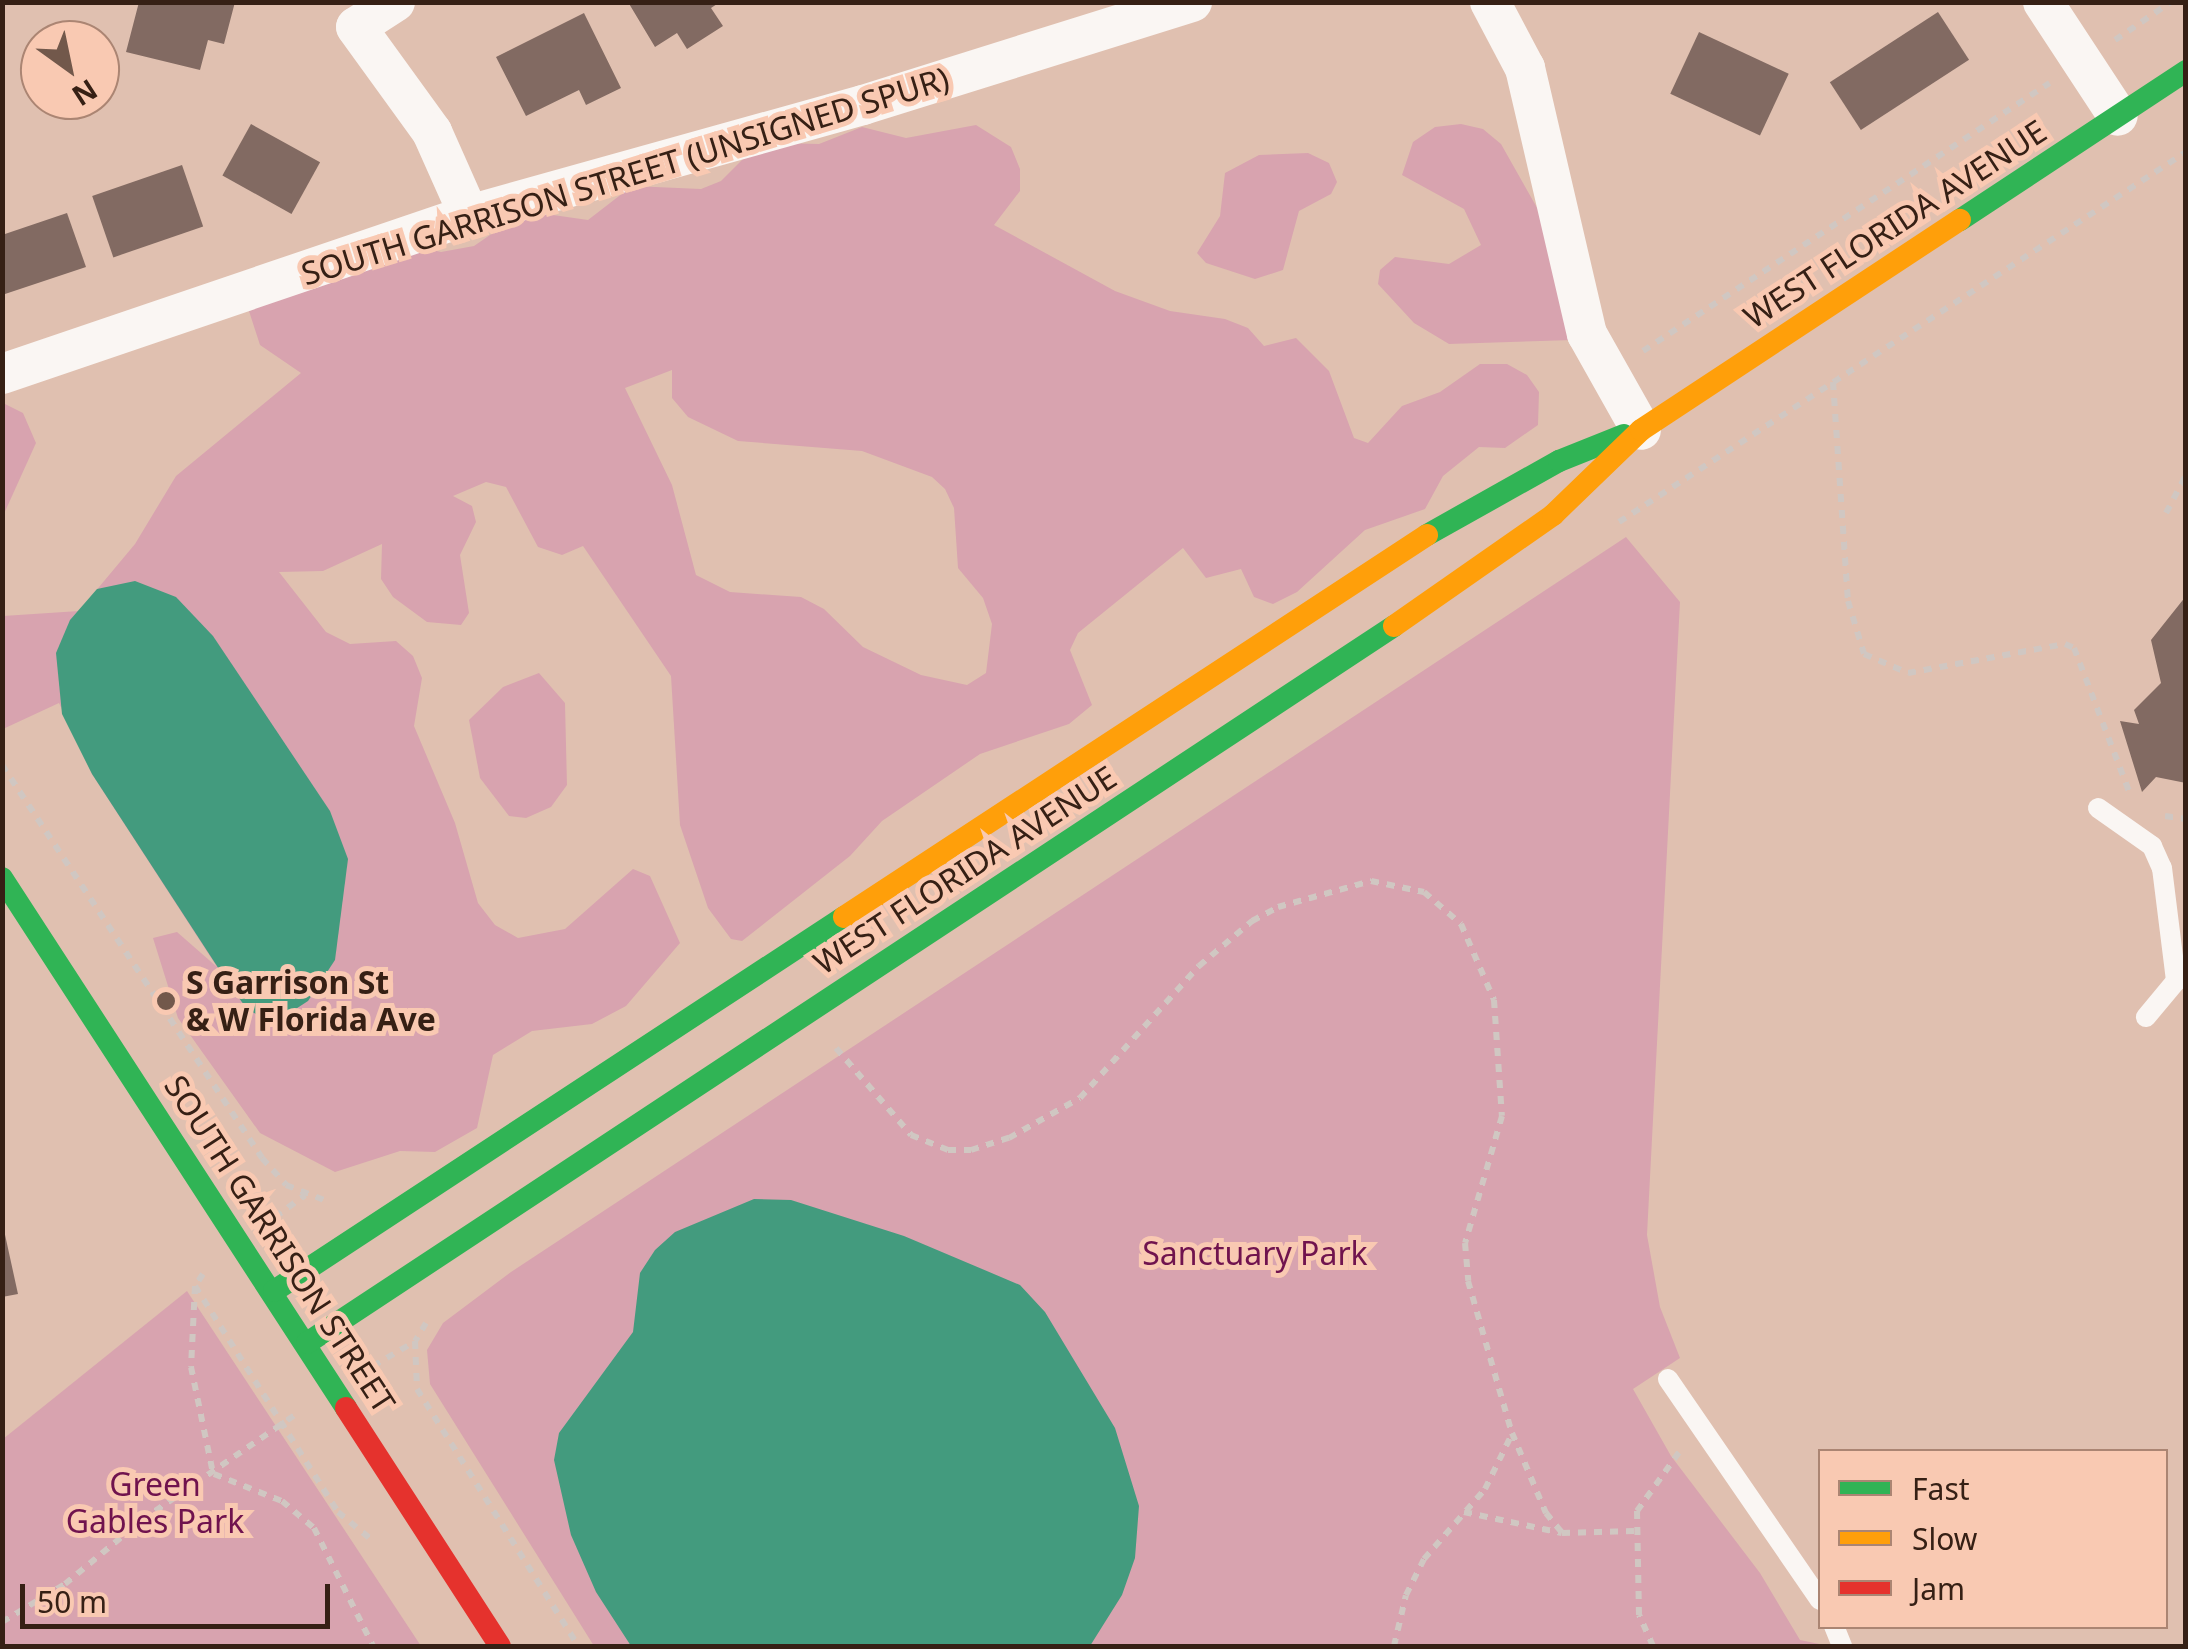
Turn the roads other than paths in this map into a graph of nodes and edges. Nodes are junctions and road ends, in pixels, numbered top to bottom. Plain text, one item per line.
1 (396, 2) edge
2 (1192, 2) edge
3 (1490, 2) edge
4 (2044, 2) edge
5 (2186, 71) edge
6 (2118, 116) junction
7 (469, 215) junction
8 (2, 374) edge
9 (1641, 430) junction
10 (2098, 808) dead end
11 (2, 878) edge
12 (2146, 1017) dead end
13 (274, 1291) junction
14 (307, 1343) junction
15 (1668, 1380) dead end
16 (1818, 1597) edge
17 (500, 1646) edge

1 - 7 street
2 - 7 street, SOUTH GARRISON STREET (UNSIGNED SPUR)
3 - 9 street
4 - 6 street
5 - 6 street, WEST FLORIDA AVENUE
6 - 9 street, WEST FLORIDA AVENUE
7 - 8 street, SOUTH GARRISON STREET (UNSIGNED SPUR)
9 - 13 street, WEST FLORIDA AVENUE
9 - 14 street, WEST FLORIDA AVENUE
10 - 12 lane
11 - 13 street, SOUTH GARRISON STREET
13 - 14 street, SOUTH GARRISON STREET
14 - 17 street, SOUTH GARRISON STREET
15 - 16 lane

